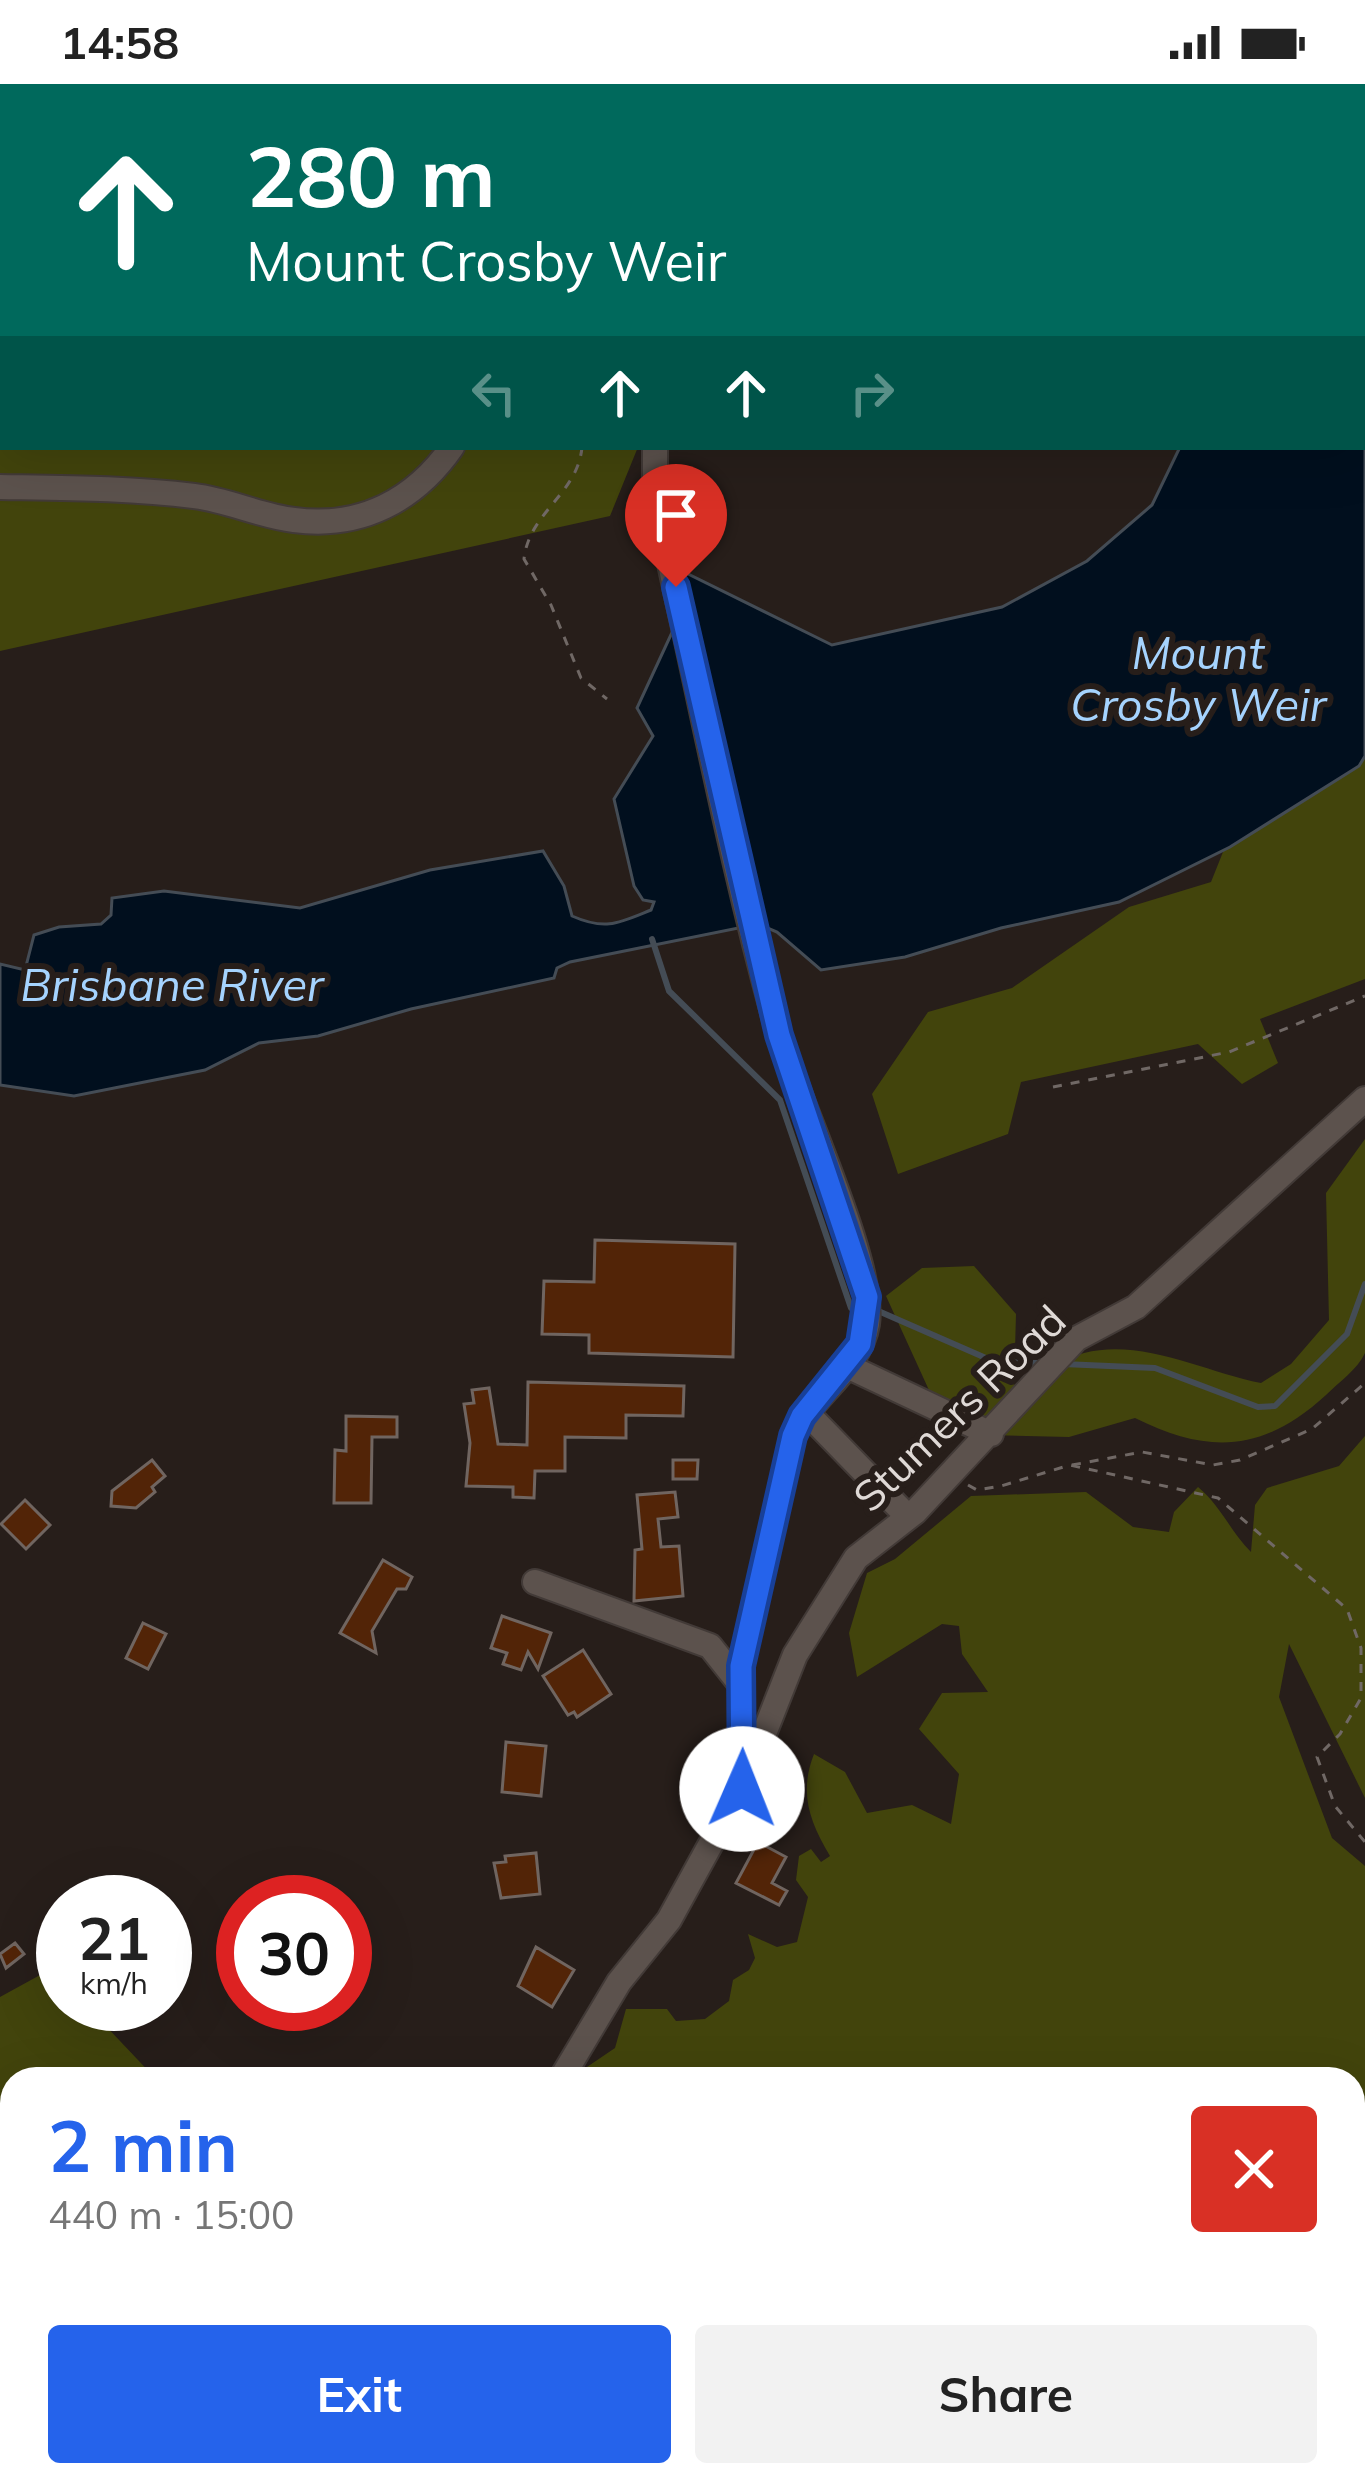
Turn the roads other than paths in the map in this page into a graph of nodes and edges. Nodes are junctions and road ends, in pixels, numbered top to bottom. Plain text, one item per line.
1 (450, 450) edge
2 (655, 450) edge
3 (0, 487) edge
4 (1365, 1099) edge
5 (845, 1365) junction
6 (806, 1412) junction
7 (991, 1434) junction
8 (908, 1517) junction
9 (535, 1582) dead end
10 (741, 1685) junction
11 (742, 1789) junction
12 (568, 2067) edge

1 - 3 street
2 - 5 street, Stumers Road
4 - 7 street, Stumers Road
5 - 6 street, Stumers Road
5 - 7 street
6 - 8 street
6 - 10 street, Stumers Road
7 - 8 street, Stumers Road
8 - 11 street, Stumers Road
9 - 10 street
10 - 11 street, Stumers Road
11 - 12 street, Stumers Road

